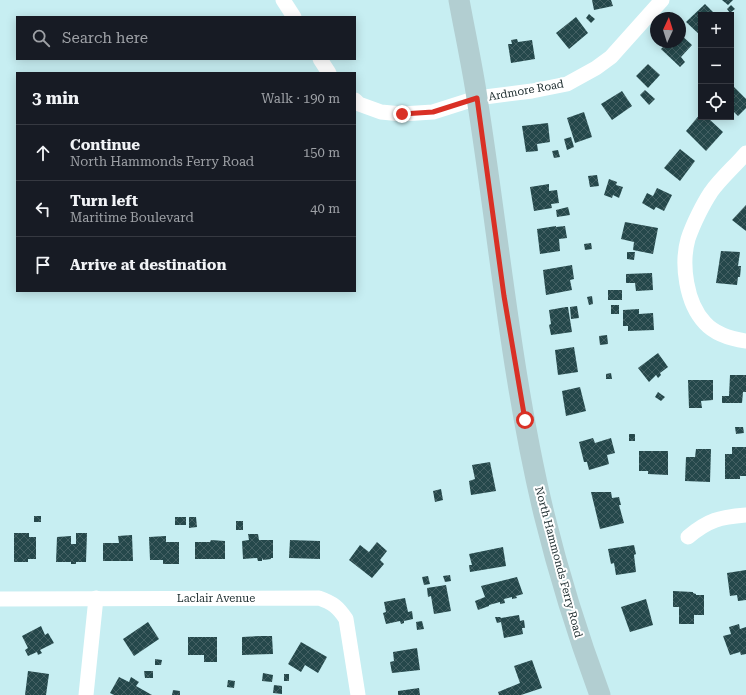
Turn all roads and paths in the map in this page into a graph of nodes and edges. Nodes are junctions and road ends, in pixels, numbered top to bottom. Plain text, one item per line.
1 (283, 0) edge
2 (459, 0) edge
3 (662, 0) edge
4 (293, 16) edge
5 (321, 60) edge
6 (329, 72) edge
7 (477, 98) junction
8 (356, 101) edge
9 (746, 153) edge
10 (746, 341) edge
11 (746, 515) edge
12 (688, 537) dead end
13 (96, 598) junction
14 (0, 599) edge
15 (86, 695) edge
16 (358, 695) edge
17 (600, 695) edge

1 - 4 street
2 - 7 street, North Hammonds Ferry Road
3 - 7 street, Ardmore Road
5 - 6 street
7 - 8 street, Ardmore Road
7 - 17 street, North Hammonds Ferry Road
9 - 10 street
11 - 12 street
13 - 14 street, Laclair Avenue
13 - 15 street
13 - 16 street, Laclair Avenue

